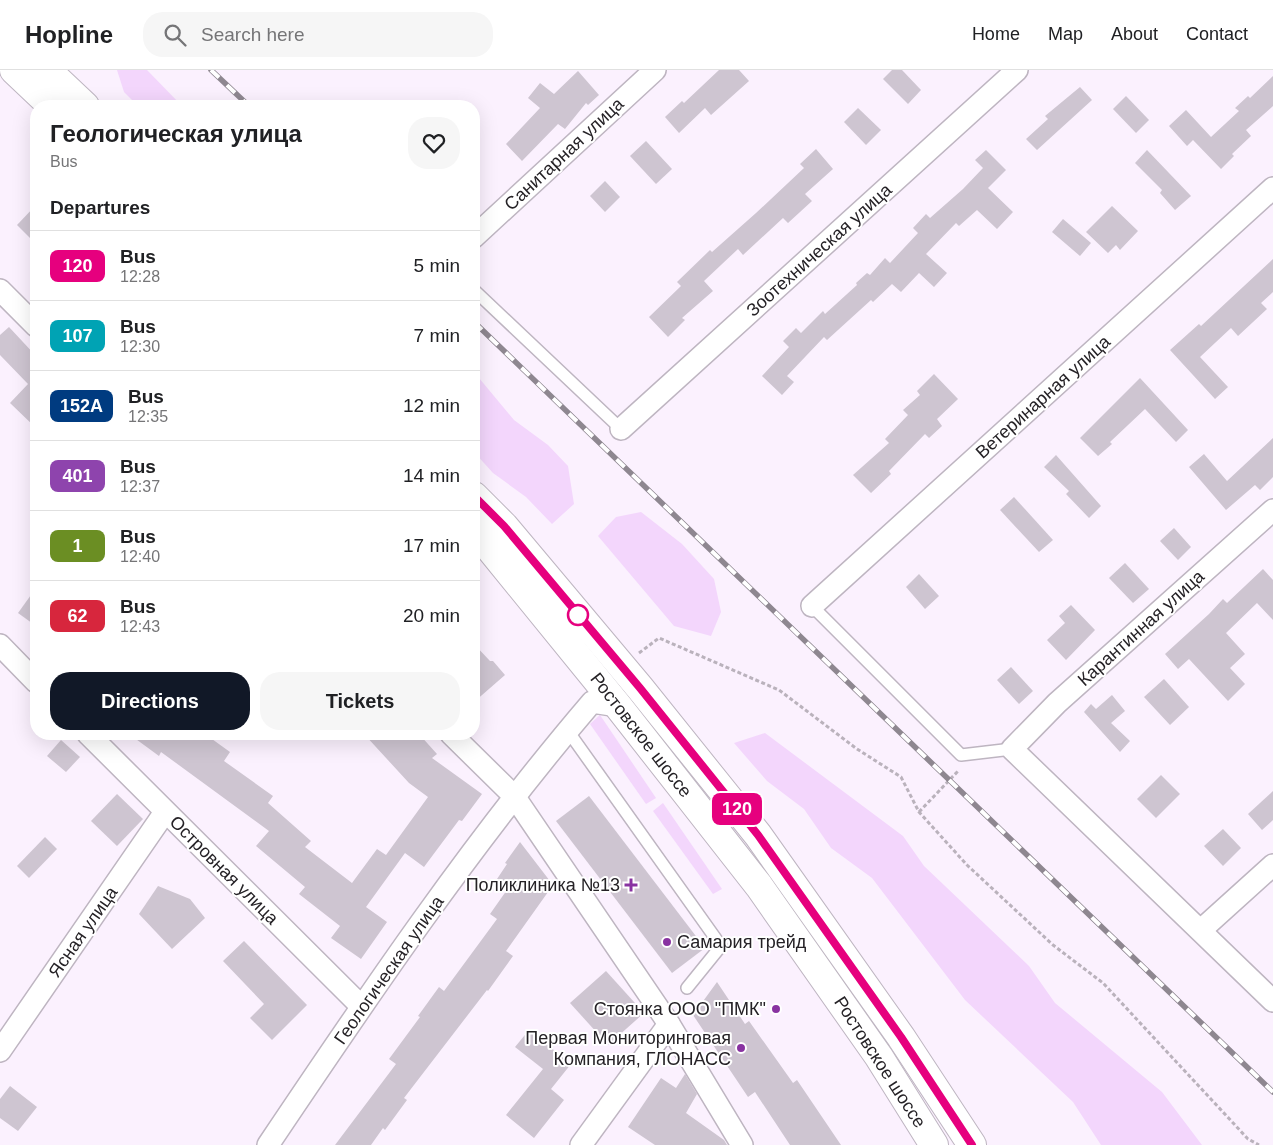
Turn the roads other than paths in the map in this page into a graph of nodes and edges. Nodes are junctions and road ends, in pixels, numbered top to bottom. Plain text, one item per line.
1 (14, 70) edge
2 (47, 70) edge
3 (655, 70) edge
4 (1017, 70) edge
5 (46, 100) edge
6 (79, 100) edge
7 (1273, 188) edge
8 (480, 231) edge
9 (0, 290) edge
10 (480, 296) edge
11 (30, 320) edge
12 (621, 429) joint
13 (480, 502) edge
14 (1273, 510) edge
15 (480, 537) edge
16 (812, 606) joint
17 (0, 645) edge
18 (30, 676) edge
19 (618, 706) junction
20 (568, 731) junction
21 (94, 740) edge
22 (457, 740) edge
23 (1012, 749) junction
24 (514, 796) junction
25 (165, 812) junction
26 (1273, 865) edge
27 (1201, 930) junction
28 (687, 988) dead end
29 (1273, 1001) edge
30 (361, 1006) junction
31 (669, 1024) junction
32 (0, 1051) edge
33 (268, 1145) edge
34 (581, 1145) edge
35 (742, 1145) edge
36 (934, 1145) edge
37 (972, 1145) edge

1 - 5 highway
2 - 6 highway
3 - 8 street, Санитарная улица
4 - 12 street, Зоотехническая улица
7 - 16 street, Ветеринарная улица
9 - 11 street
10 - 12 lane
13 - 37 highway, Ростовское шоссе
14 - 23 street, Карантинная улица
15 - 19 highway, Ростовское шоссе
16 - 23 lane
17 - 18 street
19 - 20 street, Геологическая улица
19 - 36 highway, Ростовское шоссе
20 - 24 street, Геологическая улица
20 - 28 lane
21 - 25 street, Островная улица
22 - 24 street
23 - 27 street
24 - 30 street, Геологическая улица
24 - 31 street
25 - 30 street, Островная улица
25 - 32 street, Ясная улица
26 - 27 street
27 - 29 street
30 - 33 street, Геологическая улица
31 - 34 street
31 - 35 street

